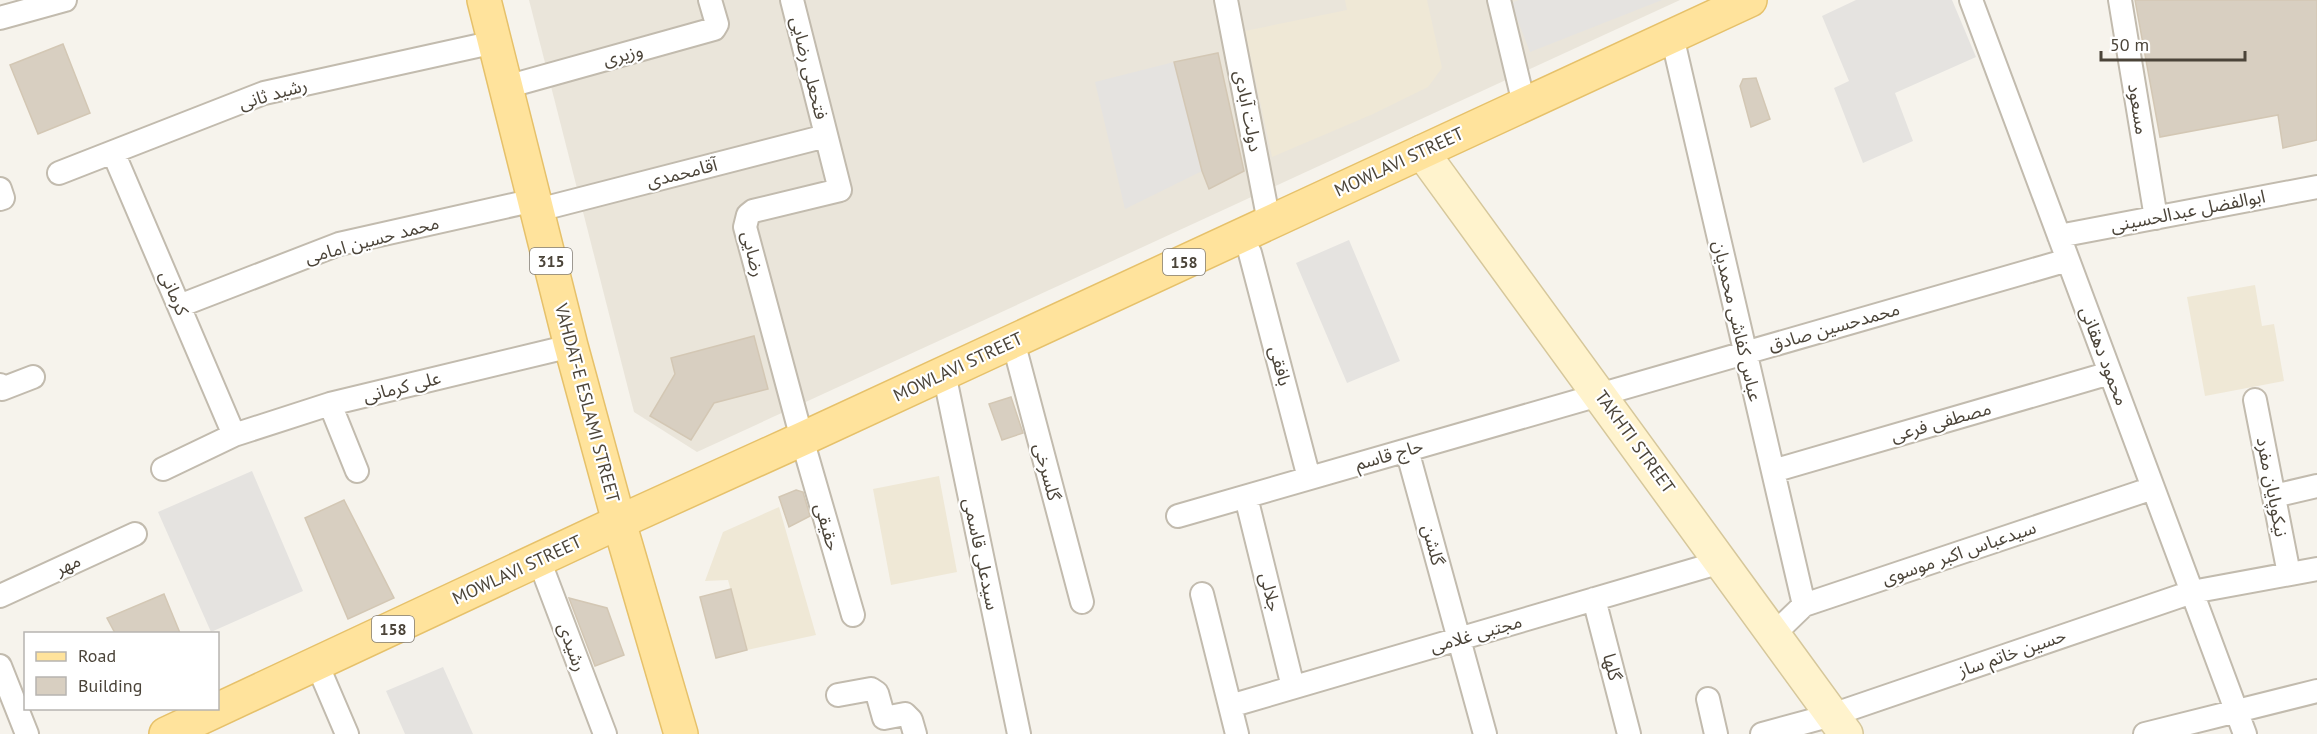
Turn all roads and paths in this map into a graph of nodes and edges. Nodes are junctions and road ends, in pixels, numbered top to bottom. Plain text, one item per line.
1 (65, 0) edge
2 (484, 0) edge
3 (792, 0) edge
4 (1226, 0) edge
5 (1499, 0) edge
6 (1750, 0) edge
7 (1971, 0) edge
8 (2120, 0) edge
9 (711, 2) edge
10 (6, 11) edge
11 (1672, 36) junction
12 (495, 42) junction
13 (507, 87) junction
14 (1524, 104) junction
15 (826, 136) junction
16 (114, 152) junction
17 (1422, 152) junction
18 (58, 173) dead end
19 (2317, 187) edge
20 (537, 205) junction
21 (2156, 218) junction
22 (1269, 222) junction
23 (2059, 236) junction
24 (1250, 253) dead end
25 (2068, 260) junction
26 (179, 306) junction
27 (1012, 341) junction
28 (572, 346) junction
29 (1745, 352) junction
30 (944, 373) junction
31 (2110, 373) junction
32 (33, 377) dead end
33 (0, 384) edge
34 (1600, 394) junction
35 (2255, 400) dead end
36 (330, 404) junction
37 (234, 435) junction
38 (802, 440) junction
39 (1407, 450) junction
40 (163, 469) dead end
41 (357, 471) dead end
42 (1773, 471) junction
43 (1310, 478) junction
44 (2317, 486) edge
45 (2153, 488) junction
46 (1246, 496) junction
47 (2274, 496) junction
48 (1178, 516) dead end
49 (618, 522) junction
50 (135, 534) dead end
51 (539, 560) junction
52 (1721, 562) junction
53 (2317, 569) edge
54 (2289, 574) junction
55 (2192, 592) junction
56 (1202, 594) dead end
57 (0, 596) edge
58 (1594, 599) junction
59 (1082, 602) dead end
60 (1804, 605) junction
61 (853, 615) dead end
62 (1773, 634) junction
63 (1459, 639) junction
64 (317, 664) junction
65 (0, 666) edge
66 (1293, 687) junction
67 (2317, 691) edge
68 (838, 695) dead end
69 (1708, 699) dead end
70 (1230, 706) junction
71 (2237, 711) junction
72 (1839, 724) edge
73 (179, 731) edge
74 (27, 734) edge
75 (347, 734) edge
76 (605, 734) edge
77 (681, 734) edge
78 (915, 734) edge
79 (1019, 734) edge
80 (1237, 734) edge
81 (1485, 734) edge
82 (1629, 734) edge
83 (1716, 734) edge
84 (1762, 734) edge
85 (2145, 734) edge
86 (2246, 734) edge

1 - 10 street
2 - 12 main road, VAHDAT-E ESLAMI STREET / 315
3 - 15 street, فتحعلی رضایی
4 - 22 street, دولت آبادی
5 - 14 street
6 - 11 main road, MOWLAVI STREET / 158
7 - 23 street, محمود دهقانی
8 - 21 street, مسعود
9 - 13 street, وزیری
11 - 14 main road, MOWLAVI STREET / 158
11 - 29 street, عباس کفاشی محمدیان
12 - 13 main road, VAHDAT-E ESLAMI STREET / 315
12 - 16 street, رشید ثانی
13 - 20 main road, VAHDAT-E ESLAMI STREET / 315
14 - 17 main road, MOWLAVI STREET / 158
15 - 20 street, آقامحمدی
15 - 38 street, رضایی
16 - 18 street, رشید ثانی
16 - 26 street, کرمانی
17 - 22 main road, MOWLAVI STREET / 158
17 - 34 main road, TAKHTI STREET
19 - 21 street, ابوالفضل عبدالحسینی
20 - 26 street, محمد حسین امامی
20 - 28 main road, VAHDAT-E ESLAMI STREET / 315
21 - 23 street, ابوالفضل عبدالحسینی
22 - 27 main road, MOWLAVI STREET / 158
23 - 25 street, محمود دهقانی
24 - 43 street, بافقی
25 - 29 street, محمدحسین صادق
25 - 31 street, محمود دهقانی
26 - 37 street, کرمانی
27 - 30 main road, MOWLAVI STREET / 158
27 - 59 street, گلسرخی
28 - 36 street, علی کرمانی
28 - 49 main road, VAHDAT-E ESLAMI STREET / 315
29 - 34 street, محمدحسین صادق
29 - 42 street, عباس کفاشی محمدیان
30 - 38 main road, MOWLAVI STREET / 158
30 - 79 street, سیدعلی قاسمی
31 - 42 street, مصطفی فرعی
31 - 45 street, محمود دهقانی
32 - 33 street
34 - 39 street, حاج قاسم
34 - 52 main road, TAKHTI STREET
35 - 47 street, نیکوپایان مفرد
36 - 37 street, علی کرمانی
36 - 41 street
37 - 40 street, علی کرمانی
38 - 49 main road, MOWLAVI STREET / 158
38 - 61 street, حقیقی
39 - 43 street, حاج قاسم
39 - 63 street, گلشن
42 - 60 street, عباس کفاشی محمدیان
43 - 46 street, حاج قاسم
44 - 47 street
45 - 55 street, محمود دهقانی
45 - 60 street, سیدعباس اکبر موسوی
46 - 48 street, حاج قاسم
46 - 66 street, جلالی
47 - 54 street, نیکوپایان مفرد
49 - 51 main road, MOWLAVI STREET / 158
49 - 77 main road, VAHDAT-E ESLAMI STREET / 315
50 - 57 street, مهر
51 - 64 main road, MOWLAVI STREET / 158
51 - 76 street, رشیدی
52 - 58 street, مجتبی غلامی
52 - 62 main road, TAKHTI STREET
53 - 54 street, حسین خاتم ساز
54 - 55 street, حسین خاتم ساز
55 - 71 street, محمود دهقانی
55 - 72 street, حسین خاتم ساز
56 - 70 street
58 - 63 street, مجتبی غلامی
58 - 82 street, گلها
60 - 62 street, سیدعباس اکبر موسوی
62 - 72 main road, TAKHTI STREET
63 - 66 street, مجتبی غلامی
63 - 81 street, گلشن
64 - 73 main road, MOWLAVI STREET / 158
64 - 75 street
65 - 74 street
66 - 70 street, مجتبی غلامی
67 - 71 street
68 - 78 street
69 - 83 street
70 - 80 street
71 - 85 street
71 - 86 street, محمود دهقانی
72 - 84 street, حسین خاتم ساز

